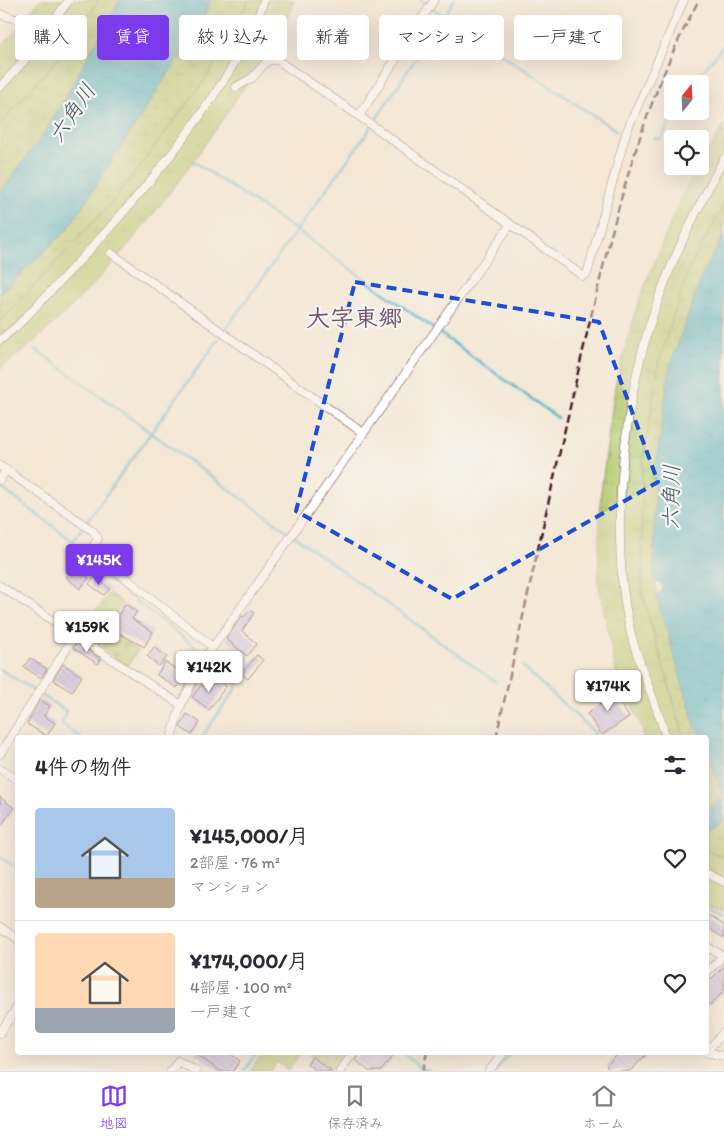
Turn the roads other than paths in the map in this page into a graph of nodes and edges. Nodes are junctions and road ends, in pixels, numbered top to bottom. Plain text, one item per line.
1 (69, 0) edge
2 (264, 0) edge
3 (434, 0) edge
4 (684, 0) edge
5 (0, 14) edge
6 (15, 19) edge
7 (236, 86) dead end
8 (0, 87) edge
9 (361, 118) junction
10 (724, 159) edge
11 (510, 225) junction
12 (111, 253) dead end
13 (0, 340) edge
14 (363, 433) junction
15 (3, 468) edge
16 (1, 479) edge
17 (0, 586) edge
18 (75, 635) junction
19 (209, 651) junction
20 (180, 705) junction
21 (172, 735) edge
22 (665, 735) edge
23 (0, 754) edge
24 (0, 769) edge
25 (15, 778) edge
26 (709, 874) edge
27 (724, 882) edge
28 (0, 927) edge
29 (15, 937) edge
30 (709, 948) edge
31 (709, 970) edge
32 (15, 1010) edge
33 (724, 1032) edge
34 (0, 1033) edge
35 (709, 1049) edge
36 (709, 1053) edge
37 (352, 1055) edge
38 (502, 1055) edge
39 (724, 1056) edge
40 (171, 1071) edge
41 (196, 1071) edge
42 (340, 1071) edge
43 (489, 1071) edge

1 - 8 street
2 - 13 street
3 - 9 street
4 - 11 street
5 - 6 street
7 - 9 street
9 - 11 street
10 - 22 street
11 - 14 street
12 - 14 street
14 - 19 street
15 - 16 street
15 - 19 street
17 - 18 street
18 - 20 street
18 - 23 street
19 - 20 street
20 - 21 street
24 - 25 street
26 - 27 street
28 - 29 street
30 - 31 street
32 - 34 street
33 - 35 street
36 - 39 street
37 - 42 street
38 - 43 street
40 - 41 street

